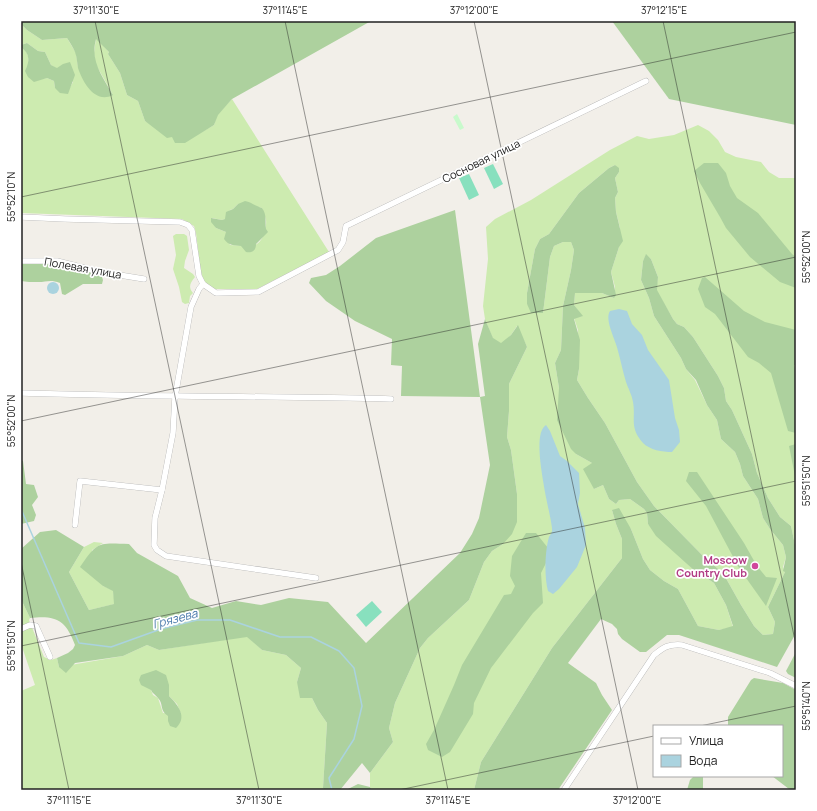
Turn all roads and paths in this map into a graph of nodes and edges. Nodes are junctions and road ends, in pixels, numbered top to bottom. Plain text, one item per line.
1 (646, 81) dead end
2 (21, 217) edge
3 (21, 261) edge
4 (144, 279) dead end
5 (203, 284) junction
6 (21, 394) edge
7 (175, 397) junction
8 (391, 399) dead end
9 (162, 490) junction
10 (75, 525) dead end
11 (316, 578) dead end
12 (21, 629) edge
13 (50, 657) dead end
14 (796, 686) edge
15 (564, 790) edge

1 - 5 street, Сосновая улица
2 - 5 street
3 - 4 street, Полевая улица
5 - 7 street
6 - 7 street
7 - 8 street
7 - 9 street
9 - 10 street
9 - 11 street
12 - 13 street
14 - 15 street

